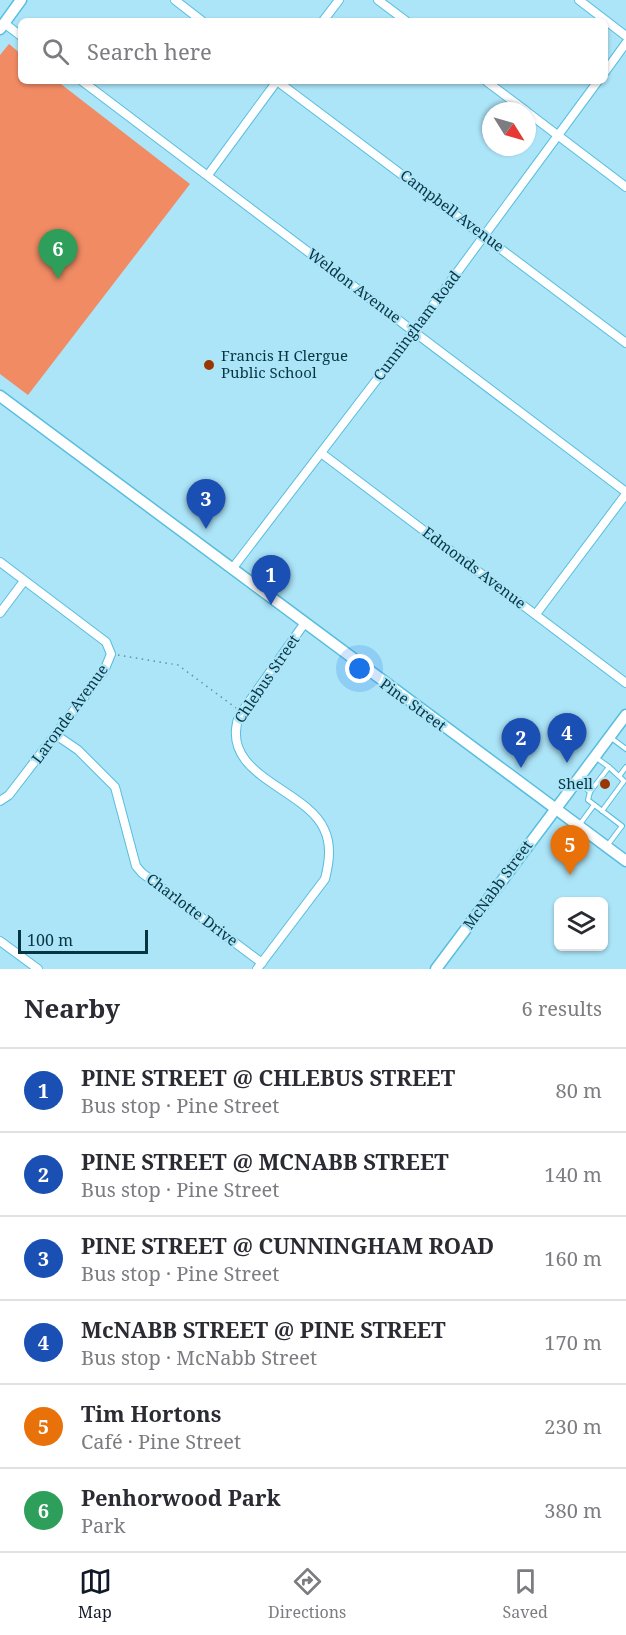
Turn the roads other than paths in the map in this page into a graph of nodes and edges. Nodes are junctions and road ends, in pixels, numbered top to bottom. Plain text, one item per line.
1 (21, 0) edge
2 (175, 0) edge
3 (339, 0) edge
4 (378, 0) edge
5 (579, 0) edge
6 (198, 18) edge
7 (325, 18) edge
8 (402, 18) edge
9 (602, 18) edge
10 (608, 22) edge
11 (2, 26) edge
12 (18, 34) edge
13 (626, 36) edge
14 (626, 43) edge
15 (608, 68) edge
16 (86, 84) edge
17 (275, 84) edge
18 (281, 84) edge
19 (490, 84) edge
20 (596, 84) edge
21 (513, 102) edge
22 (536, 119) edge
23 (559, 136) junction
24 (208, 175) junction
25 (626, 187) edge
26 (485, 235) junction
27 (414, 331) junction
28 (626, 343) edge
29 (0, 396) edge
30 (321, 453) junction
31 (626, 493) edge
32 (0, 562) edge
33 (232, 569) junction
34 (24, 581) junction
35 (0, 613) edge
36 (536, 614) junction
37 (304, 624) junction
38 (626, 683) edge
39 (626, 715) edge
40 (56, 735) junction
41 (609, 736) junction
42 (626, 749) edge
43 (594, 756) junction
44 (609, 767) junction
45 (626, 767) edge
46 (620, 775) junction
47 (576, 781) junction
48 (590, 792) junction
49 (0, 801) edge
50 (594, 805) junction
51 (555, 808) junction
52 (602, 811) junction
53 (579, 825) junction
54 (624, 827) edge
55 (607, 846) junction
56 (626, 861) edge
57 (0, 941) edge
58 (260, 966) edge
59 (38, 969) edge
60 (436, 969) edge

1 - 11 street
2 - 6 street
3 - 7 street
4 - 8 street
5 - 9 street
10 - 13 street
11 - 12 street
14 - 15 street
16 - 24 street, Weldon Avenue
17 - 24 street
18 - 26 street, Campbell Avenue
19 - 21 street
20 - 23 street, Cunningham Road
22 - 23 street
23 - 25 street
23 - 26 street, Cunningham Road
24 - 27 street, Weldon Avenue
26 - 27 street, Cunningham Road
26 - 28 street, Campbell Avenue
27 - 30 street, Cunningham Road
27 - 31 street, Weldon Avenue
29 - 33 street, Pine Street
30 - 33 street, Cunningham Road
30 - 36 street, Edmonds Avenue
31 - 36 street
32 - 34 street, Laronde Avenue
33 - 37 street, Pine Street
34 - 35 street
34 - 40 street, Laronde Avenue
36 - 38 street, Edmonds Avenue
37 - 51 street, Pine Street
37 - 58 street, Chlebus Street
39 - 41 street, McNabb Street
40 - 49 street, Laronde Avenue
40 - 58 street, Charlotte Drive
41 - 42 lane
41 - 43 street, McNabb Street
43 - 44 lane
43 - 47 street, McNabb Street
44 - 46 lane
44 - 48 lane
45 - 46 lane
46 - 52 lane
47 - 48 lane
47 - 51 street, McNabb Street
48 - 50 lane
50 - 52 lane
50 - 53 lane
51 - 53 street, Pine Street
51 - 60 street, McNabb Street
52 - 54 lane
53 - 55 street, Pine Street
54 - 55 lane
55 - 56 street, Pine Street
57 - 59 street

